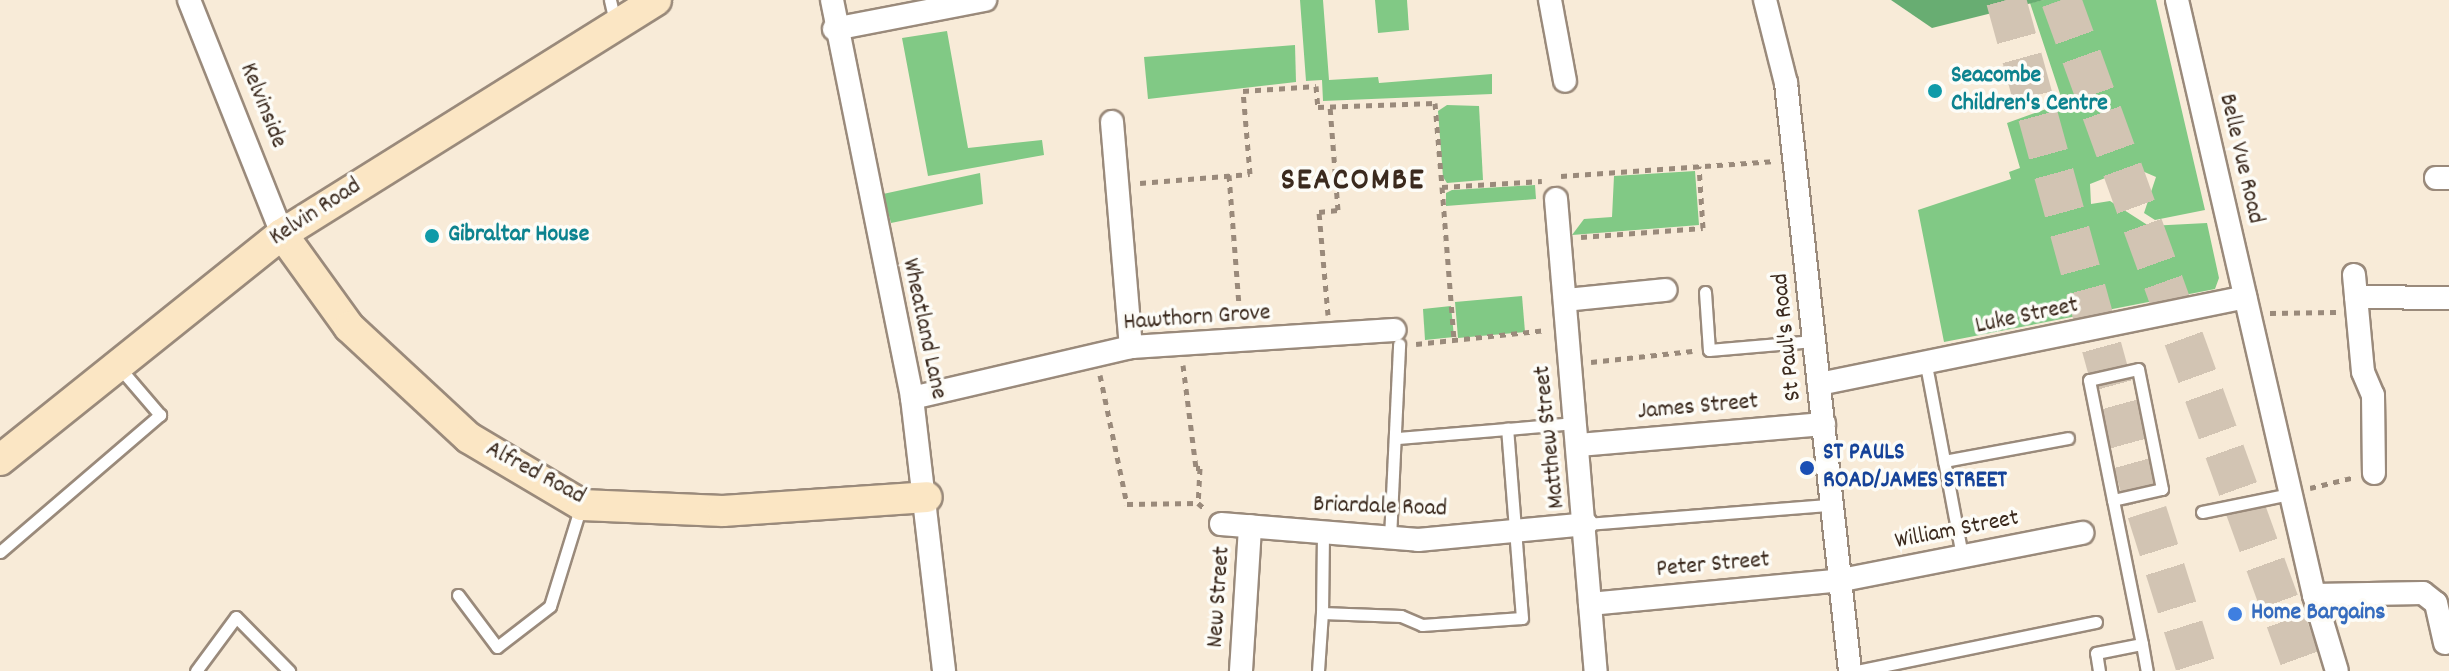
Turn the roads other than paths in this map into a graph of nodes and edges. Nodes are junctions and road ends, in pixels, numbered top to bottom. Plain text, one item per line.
1 (189, 0) edge
2 (656, 0) edge
3 (832, 0) edge
4 (985, 0) edge
5 (1550, 0) edge
6 (1765, 0) edge
7 (2177, 0) edge
8 (613, 13) edge
9 (834, 29) junction
10 (1565, 81) dead end
11 (1112, 122) dead end
12 (1551, 190) road end
13 (282, 234) junction
14 (1666, 290) dead end
15 (1705, 292) dead end
16 (2449, 298) edge
17 (1565, 300) junction
18 (2249, 315) junction
19 (1397, 337) joint
20 (1814, 341) junction
21 (1131, 347) junction
22 (118, 365) junction
23 (1926, 365) junction
24 (1819, 384) junction
25 (912, 398) junction
26 (1824, 424) junction
27 (1507, 429) junction
28 (1577, 434) junction
29 (1397, 438) junction
30 (2068, 438) dead end
31 (0, 460) edge
32 (1944, 461) junction
33 (2374, 473) road end
34 (2290, 494) junction
35 (927, 497) junction
36 (2113, 500) junction
37 (582, 505) junction
38 (1828, 505) junction
39 (2202, 512) dead end
40 (1221, 524) road end
41 (1586, 524) junction
42 (1250, 526) junction
43 (1514, 531) junction
44 (2082, 533) dead end
45 (1323, 534) junction
46 (1390, 538) junction
47 (0, 552) edge
48 (1962, 556) junction
49 (1842, 580) junction
50 (458, 595) dead end
51 (2314, 595) junction
52 (1590, 604) junction
53 (1322, 613) junction
54 (2096, 622) dead end
55 (2445, 643) dead end
56 (2142, 644) junction
57 (196, 671) edge
58 (289, 671) edge
59 (944, 671) edge
60 (1241, 671) edge
61 (1318, 671) edge
62 (1596, 671) edge
63 (1850, 671) edge
64 (1857, 671) edge
65 (2099, 671) edge
66 (2147, 671) edge
67 (2337, 671) edge

1 - 13 street, Kelvinside
2 - 8 main road, Kelvin Road
3 - 9 street, Wheatland Lane
4 - 9 street
5 - 10 street
6 - 20 street, St Paul's Road
7 - 18 street, Belle Vue Road
8 - 13 main road, Kelvin Road
9 - 25 street, Wheatland Lane
11 - 21 street
12 - 17 street, Matthew Street
13 - 22 main road, Kelvin Road
13 - 37 main road, Alfred Road
14 - 17 street
15 - 20 lane
16 - 33 street
17 - 28 street, Matthew Street
18 - 23 street, Luke Street
18 - 34 street, Belle Vue Road
19 - 21 street, Hawthorn Grove
19 - 29 lane
20 - 24 street, St Paul's Road
21 - 25 street, Hawthorn Grove
22 - 31 main road, Kelvin Road
22 - 47 lane
23 - 24 street, Luke Street
23 - 32 lane
24 - 26 street, St Paul's Road
25 - 35 street, Wheatland Lane
26 - 28 street, James Street
26 - 38 street, St Paul's Road
27 - 28 lane
27 - 29 lane
27 - 43 lane
28 - 41 street, Matthew Street
29 - 46 lane
30 - 32 lane
32 - 48 lane
34 - 39 lane
34 - 51 street
35 - 37 main road, Alfred Road
35 - 59 street, Wheatland Lane
36 - 36 lane
36 - 56 lane
37 - 50 lane
38 - 41 lane
38 - 49 street, St Paul's Road
40 - 42 street, Briardale Road
41 - 43 street, Briardale Road
41 - 52 street, Matthew Street
42 - 45 street, Briardale Road
42 - 60 street, New Street
43 - 46 street, Briardale Road
43 - 53 lane
44 - 48 street, William Street
45 - 46 street, Briardale Road
45 - 53 lane
48 - 49 street, William Street
49 - 52 street, Peter Street
49 - 63 street, St Paul's Road
51 - 55 street
51 - 67 street
52 - 62 street, Matthew Street
53 - 61 lane
54 - 64 lane
56 - 65 lane
56 - 66 lane
57 - 58 lane

